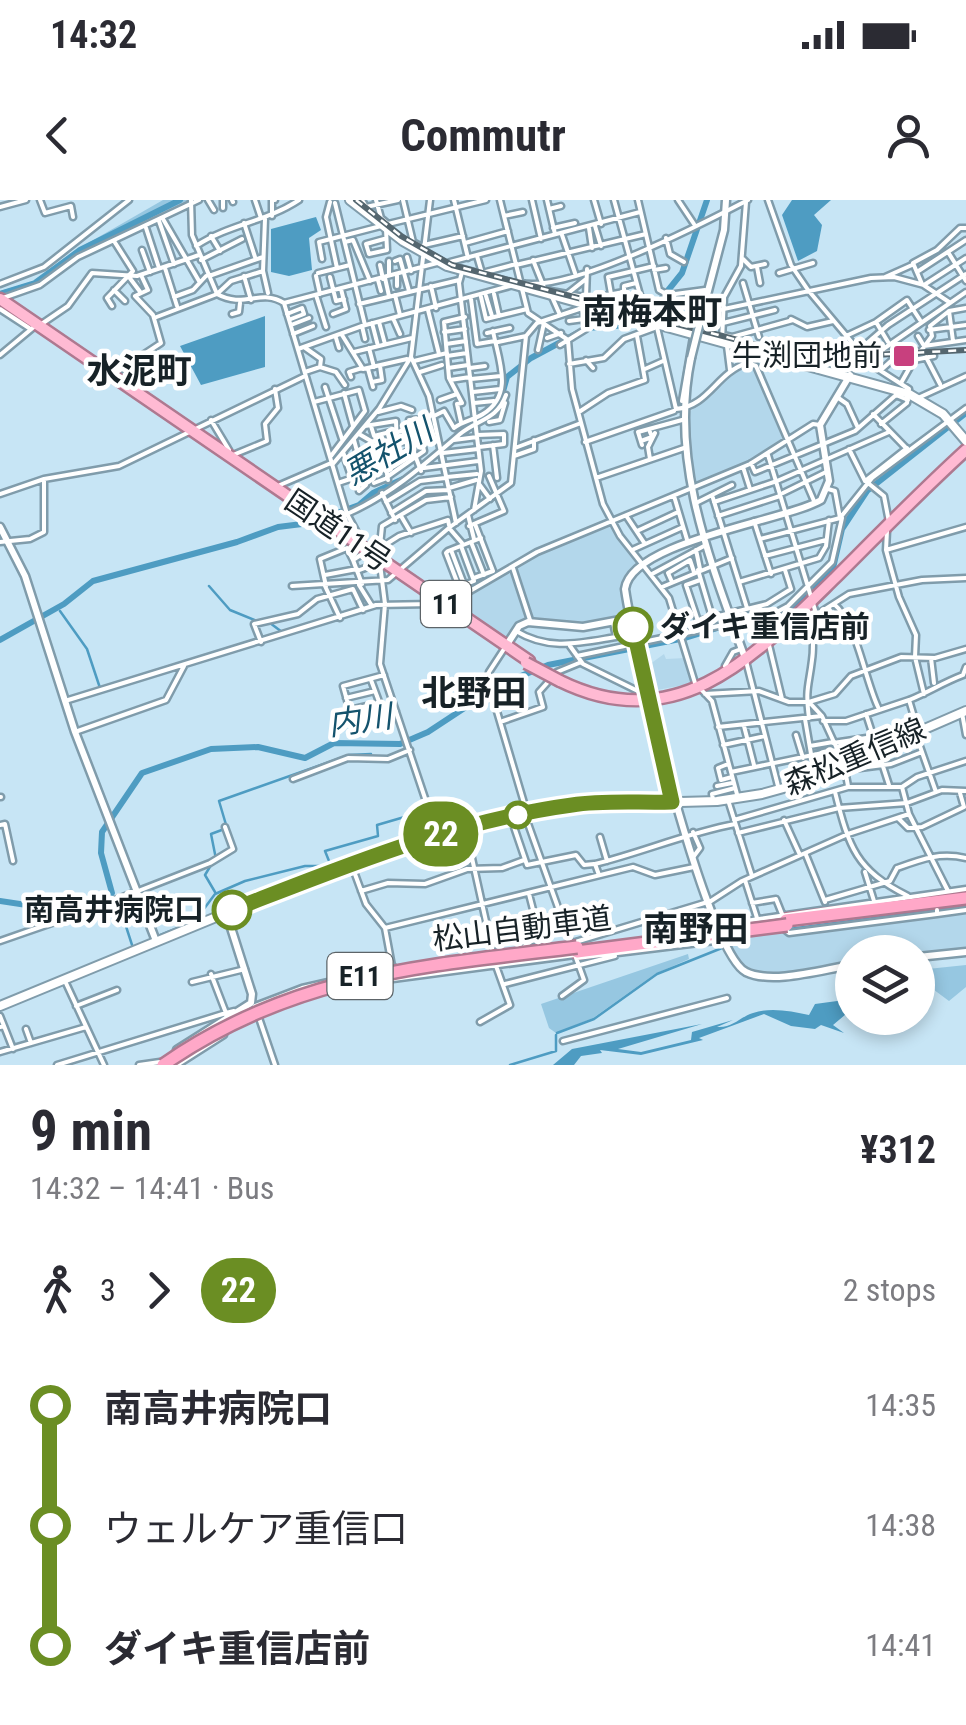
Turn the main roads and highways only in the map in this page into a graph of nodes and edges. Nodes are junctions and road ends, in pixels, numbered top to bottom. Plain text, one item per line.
1 (350, 200) edge
2 (360, 204) edge
3 (2, 303) edge
4 (966, 445) edge
5 (318, 520) junction
6 (378, 557) junction
7 (744, 656) junction
8 (700, 689) junction
9 (964, 712) edge
10 (966, 900) edge
11 (0, 1006) edge
12 (165, 1064) edge

1 - 2 main road
2 - 4 main road
3 - 5 highway, 国道11号 / 11
4 - 7 highway, 国道11号 / 11
5 - 6 highway, 国道11号 / 11
5 - 6 highway, 国道11号 / 11
6 - 8 highway, 国道11号 / 11, bridge
7 - 8 highway, 国道11号 / 11
7 - 8 highway, 国道11号 / 11
9 - 11 main road, 森松重信線
10 - 12 highway, 松山自動車道 / E11, bridge

